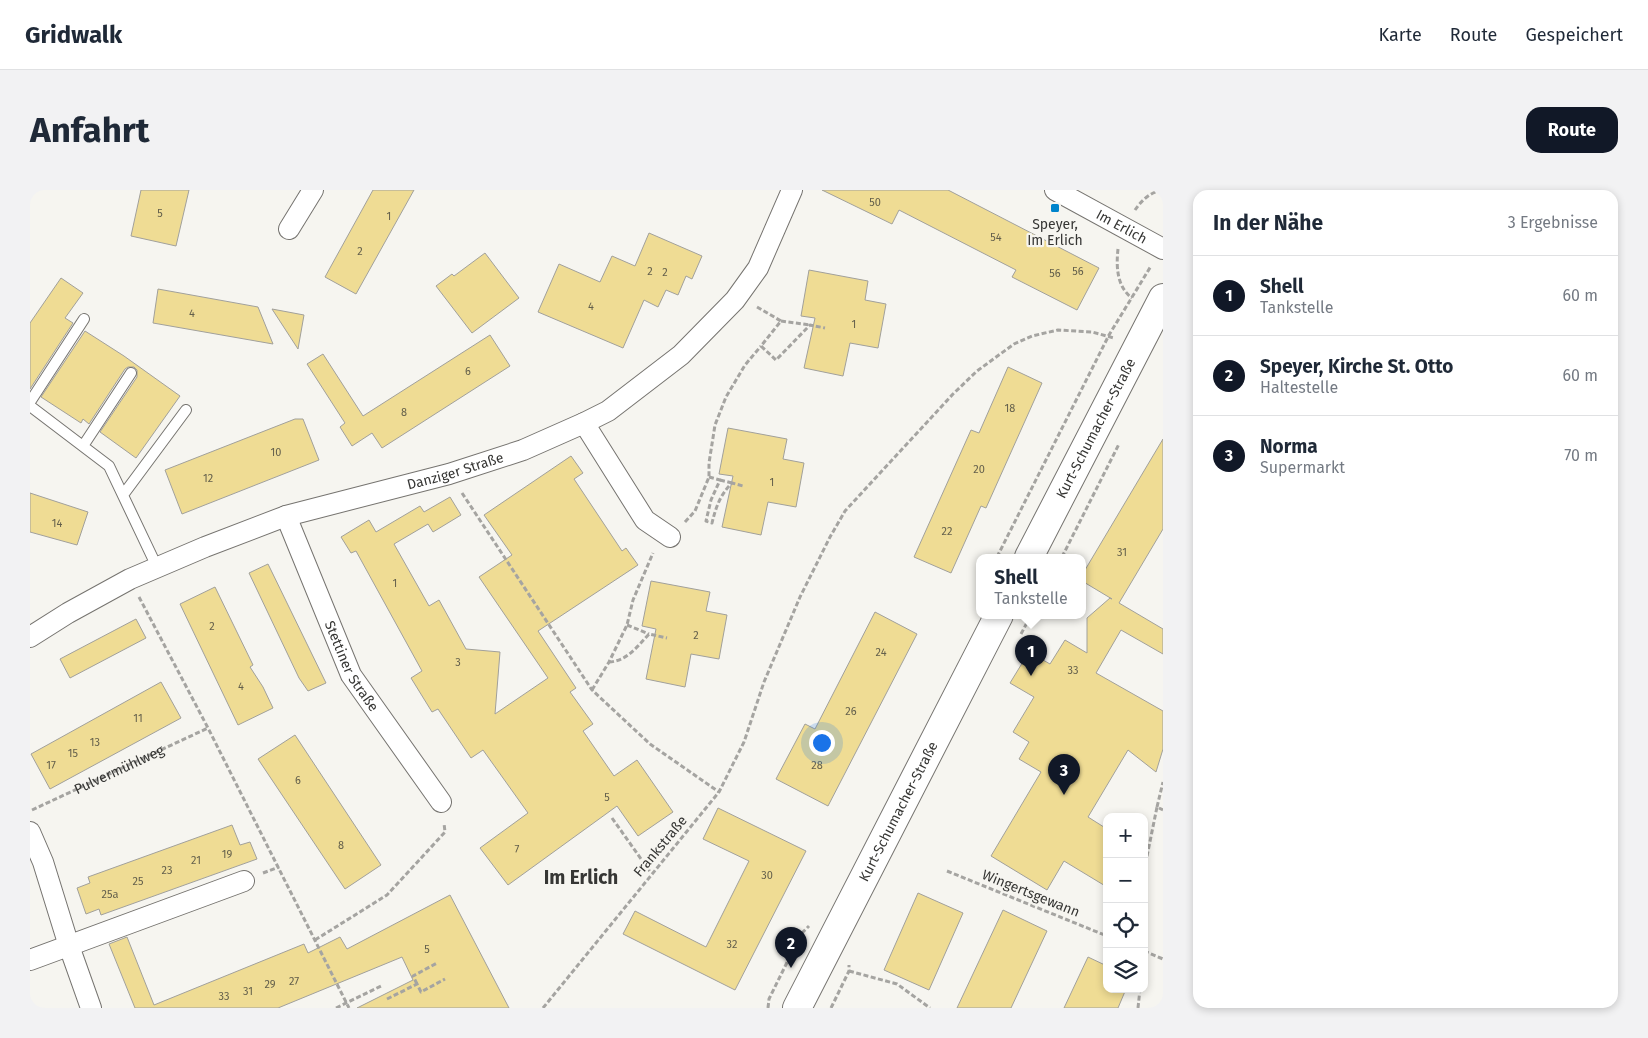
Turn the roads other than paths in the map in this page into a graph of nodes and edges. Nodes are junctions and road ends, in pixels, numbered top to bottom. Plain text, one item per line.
1 (313, 190) edge
2 (792, 190) edge
3 (1055, 190) edge
4 (289, 229) dead end
5 (1162, 249) edge
6 (1163, 298) edge
7 (84, 319) dead end
8 (131, 373) dead end
9 (30, 402) edge
10 (30, 406) edge
11 (186, 410) dead end
12 (584, 424) junction
13 (82, 446) junction
14 (123, 495) junction
15 (286, 516) junction
16 (670, 537) road end
17 (1031, 554) edge
18 (157, 567) junction
19 (997, 619) edge
20 (30, 637) edge
21 (441, 802) road end
22 (30, 832) edge
23 (244, 881) dead end
24 (69, 946) junction
25 (30, 960) edge
26 (91, 1008) edge
27 (797, 1008) edge

1 - 4 street
2 - 12 street, Danziger Straße
3 - 5 street, Im Erlich
6 - 17 main road, Kurt-Schumacher-Straße
7 - 9 lane
8 - 13 lane
10 - 13 lane
11 - 14 lane
12 - 15 street, Danziger Straße
12 - 16 street
13 - 14 lane
14 - 18 lane
15 - 18 street, Danziger Straße
15 - 21 street, Stettiner Straße
18 - 20 street, Danziger Straße
19 - 27 main road, Kurt-Schumacher-Straße
22 - 24 street
23 - 24 street
24 - 25 street
24 - 26 street

